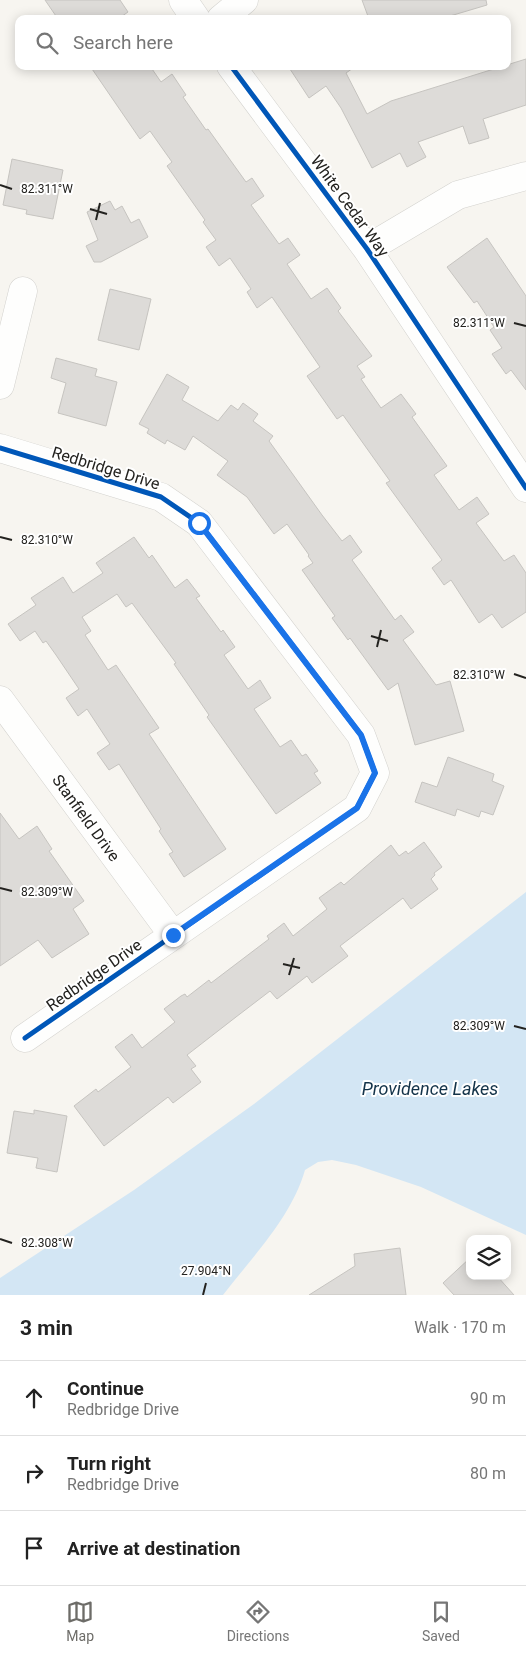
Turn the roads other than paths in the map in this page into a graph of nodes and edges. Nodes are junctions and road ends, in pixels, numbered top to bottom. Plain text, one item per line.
1 (183, 0) edge
2 (244, 0) edge
3 (193, 15) edge
4 (226, 15) edge
5 (234, 70) edge
6 (526, 176) edge
7 (367, 249) junction
8 (23, 291) dead end
9 (0, 385) edge
10 (0, 448) edge
11 (526, 488) edge
12 (0, 700) edge
13 (173, 935) junction
14 (25, 1038) dead end

1 - 3 street
2 - 4 street
5 - 7 street, White Cedar Way
6 - 7 street
7 - 11 street, White Cedar Way
8 - 9 street
10 - 13 street, Redbridge Drive
12 - 13 street, Stanfield Drive
13 - 14 street, Redbridge Drive

